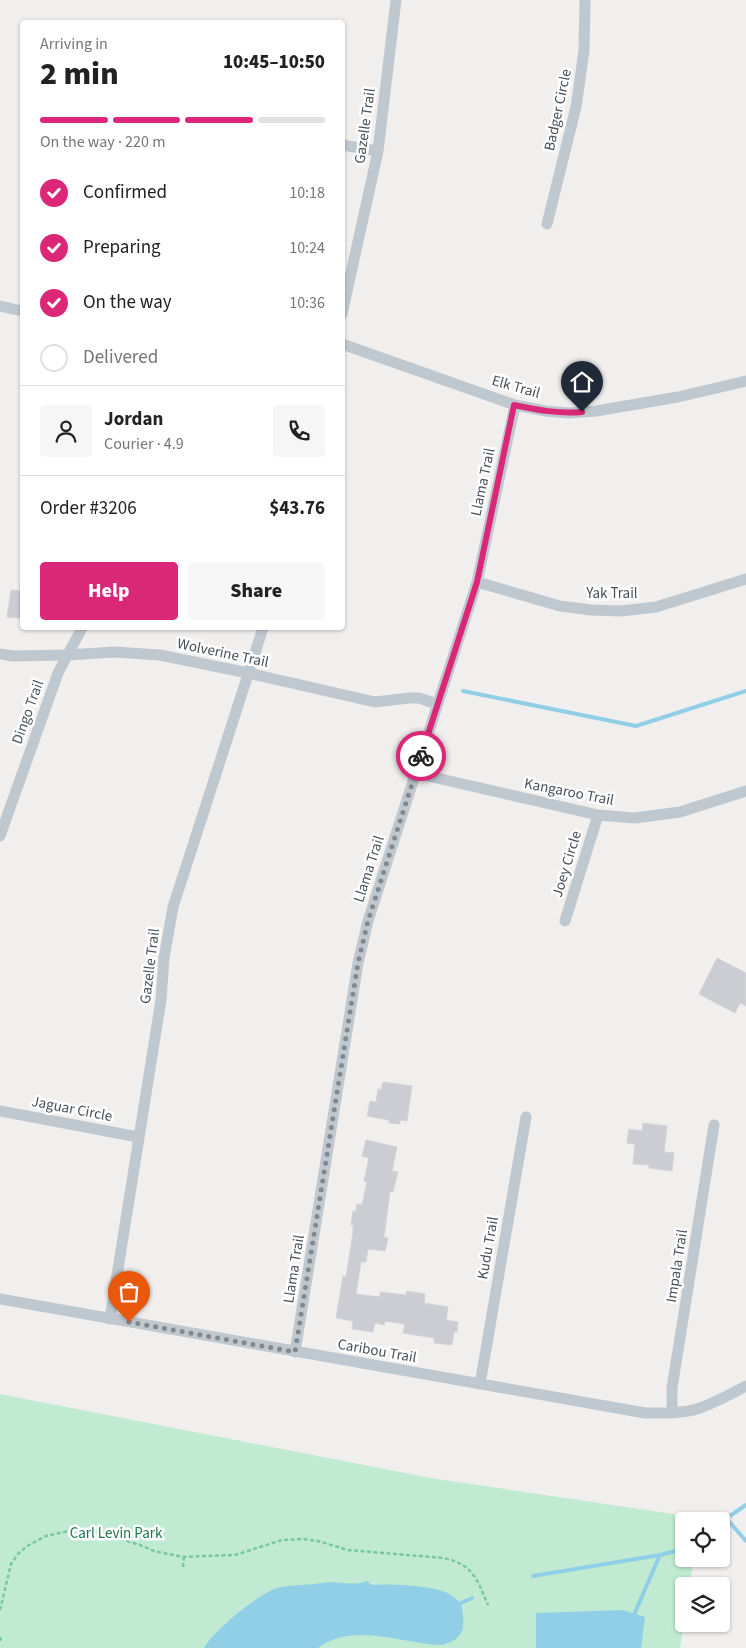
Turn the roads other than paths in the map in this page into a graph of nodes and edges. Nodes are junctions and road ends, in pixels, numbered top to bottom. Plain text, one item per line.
1 (396, 0) edge
2 (585, 0) edge
3 (345, 145) edge
4 (378, 150) junction
5 (547, 224) dead end
6 (345, 300) edge
7 (0, 306) edge
8 (20, 311) edge
9 (345, 345) edge
10 (746, 381) edge
11 (514, 405) junction
12 (746, 579) edge
13 (477, 582) junction
14 (81, 630) edge
15 (262, 630) edge
16 (0, 654) edge
17 (68, 655) junction
18 (248, 673) junction
19 (438, 704) junction
20 (415, 773) junction
21 (746, 791) edge
22 (598, 815) junction
23 (0, 836) edge
24 (565, 921) dead end
25 (0, 1111) edge
26 (526, 1117) dead end
27 (714, 1125) dead end
28 (138, 1137) junction
29 (0, 1299) edge
30 (110, 1318) junction
31 (295, 1352) junction
32 (480, 1384) junction
33 (746, 1386) edge
34 (672, 1412) junction

1 - 4 street, Gazelle Trail
2 - 5 street, Badger Circle
3 - 4 street
4 - 6 street, Gazelle Trail
7 - 8 street
9 - 11 street, Elk Trail
10 - 11 street, Elk Trail
11 - 13 street, Llama Trail
12 - 13 street, Yak Trail
13 - 19 street, Llama Trail
14 - 17 street, Dingo Trail
15 - 18 street, Gazelle Trail
16 - 17 street, Wolverine Trail
17 - 18 street, Wolverine Trail
17 - 23 street, Dingo Trail
18 - 19 street, Wolverine Trail
18 - 28 street, Gazelle Trail
19 - 20 street, Llama Trail
20 - 22 street, Kangaroo Trail
20 - 31 street, Llama Trail
21 - 22 street, Kangaroo Trail
22 - 24 street, Joey Circle
25 - 28 street, Jaguar Circle
26 - 32 street, Kudu Trail
27 - 34 street, Impala Trail
28 - 30 street, Gazelle Trail
29 - 30 street, Caribou Trail
30 - 31 street, Caribou Trail
31 - 32 street, Caribou Trail
32 - 34 street, Caribou Trail
33 - 34 street, Caribou Trail

